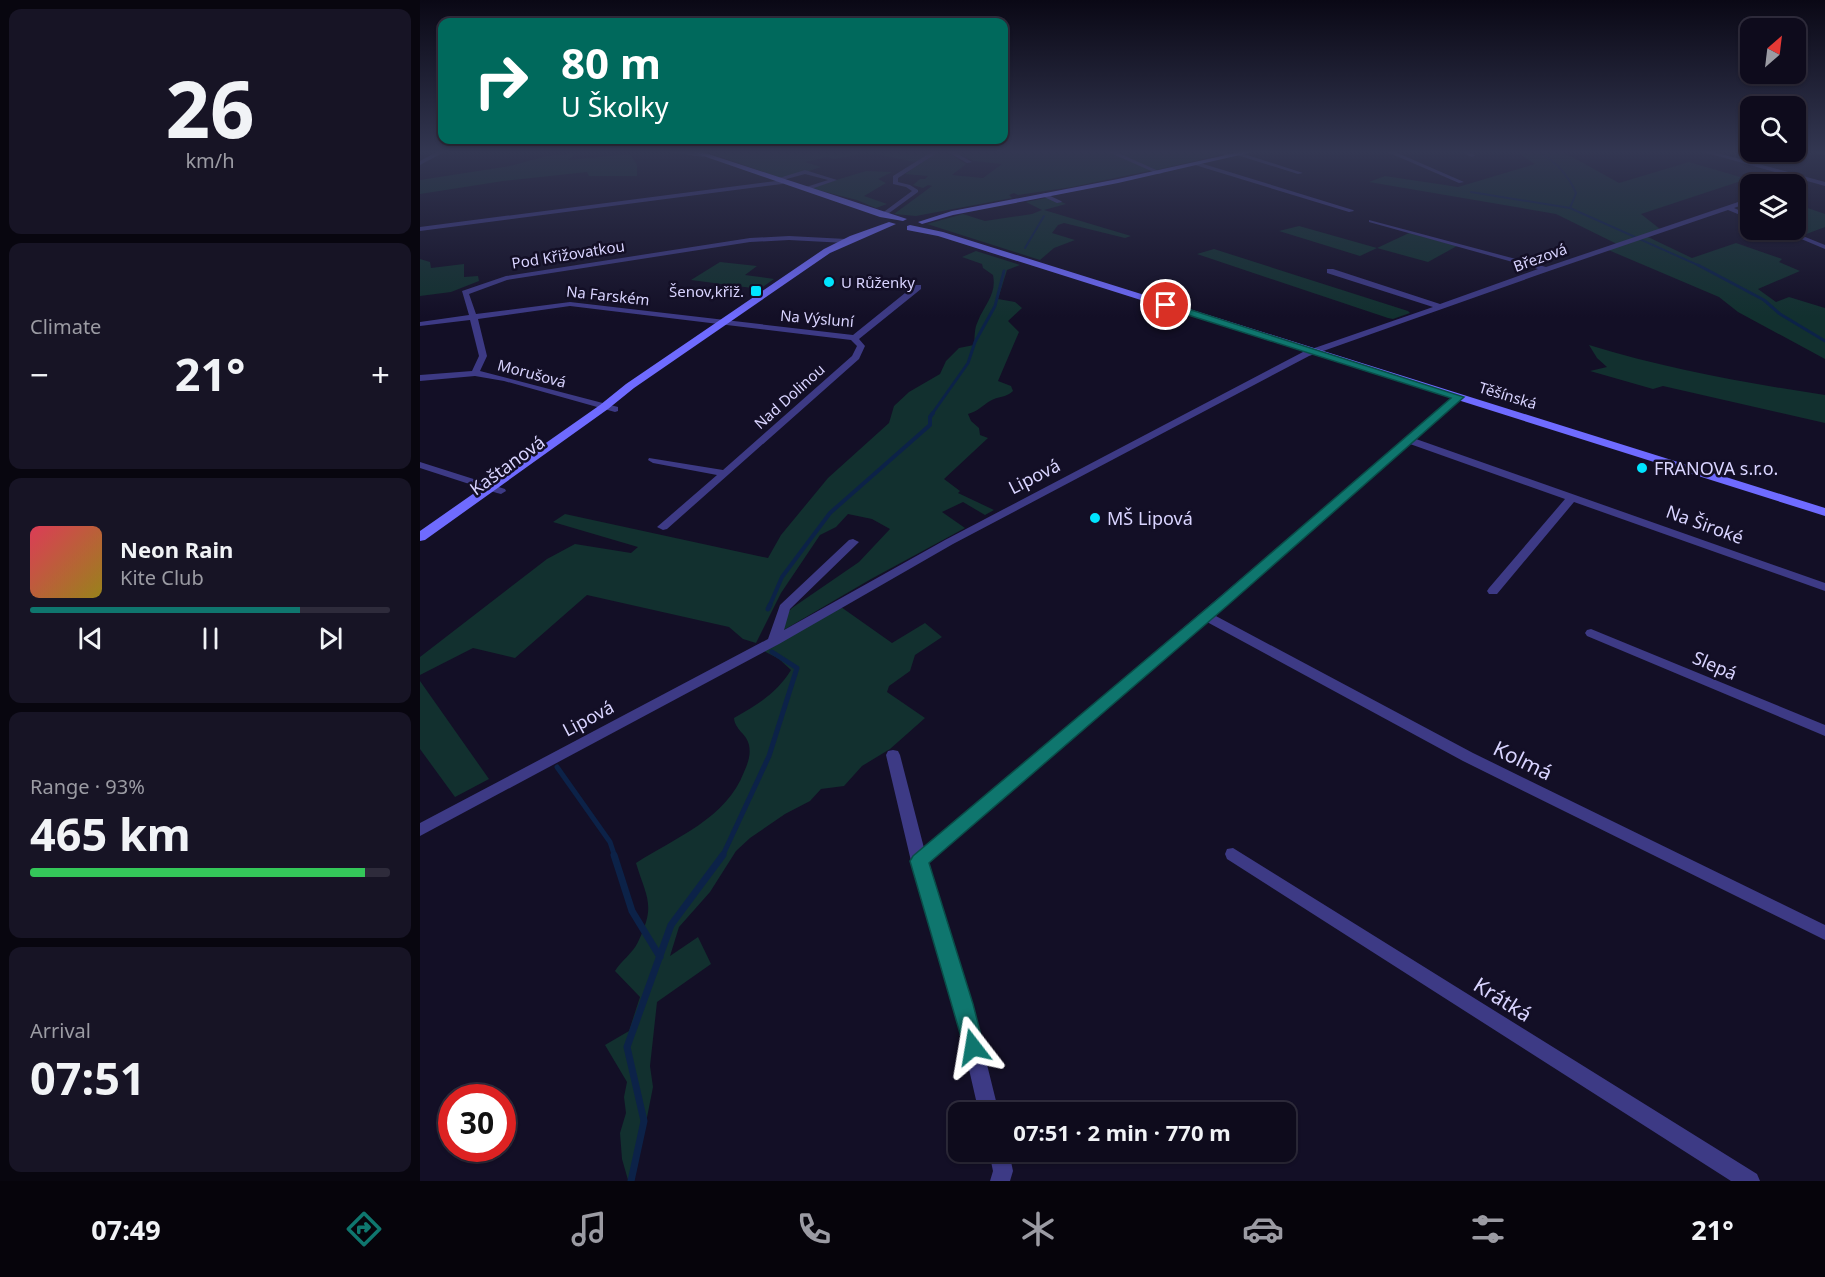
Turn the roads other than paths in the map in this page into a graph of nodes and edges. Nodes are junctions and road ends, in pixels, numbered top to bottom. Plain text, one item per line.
1 (592, 206) edge
2 (856, 206) edge
3 (895, 206) edge
4 (987, 206) edge
5 (1335, 206) edge
6 (1730, 206) edge
7 (1727, 207) junction
8 (1351, 211) dead end
9 (952, 213) junction
10 (1740, 213) edge
11 (883, 215) junction
12 (1371, 221) dead end
13 (909, 222) junction
14 (921, 224) junction
15 (895, 225) junction
16 (420, 229) edge
17 (940, 234) junction
18 (1806, 239) edge
19 (846, 241) junction
20 (1825, 247) edge
21 (1546, 269) junction
22 (1330, 271) dead end
23 (918, 288) dead end
24 (1442, 307) junction
25 (474, 317) junction
26 (728, 323) junction
27 (420, 324) edge
28 (854, 338) junction
29 (1314, 351) junction
30 (475, 373) junction
31 (420, 378) edge
32 (1458, 397) junction
33 (610, 408) junction
34 (1409, 440) junction
35 (653, 460) dead end
36 (420, 465) edge
37 (725, 473) junction
38 (495, 490) junction
39 (1572, 496) junction
40 (1825, 512) edge
41 (663, 527) dead end
42 (420, 537) edge
43 (853, 542) dead end
44 (420, 549) edge
45 (1825, 587) edge
46 (1493, 591) dead end
47 (1206, 616) junction
48 (1591, 633) dead end
49 (774, 640) junction
50 (1825, 731) edge
51 (893, 755) dead end
52 (420, 830) edge
53 (1233, 854) dead end
54 (919, 861) junction
55 (1825, 933) edge
56 (986, 1102) edge
57 (1001, 1162) edge
58 (1000, 1181) edge
59 (1749, 1181) edge

1 - 16 street
2 - 11 main road, Těšínská
3 - 11 street
4 - 9 main road
5 - 8 street
6 - 7 street, Březová
7 - 10 street
7 - 21 street, Březová
9 - 13 main road
9 - 14 main road
11 - 13 main road, Těšínská
11 - 15 main road, Těšínská
12 - 21 street
13 - 14 main road
13 - 15 main road, Kaštanová
13 - 17 main road, Těšínská
14 - 17 main road, Těšínská
15 - 19 main road, Kaštanová
17 - 29 main road, Těšínská
18 - 20 street
19 - 25 street, Pod Křižovatkou
19 - 26 main road, Kaštanová
21 - 24 street, Březová
22 - 24 street
23 - 28 street, Na Výsluní
24 - 29 street, Březová
25 - 26 street, Na Farském
25 - 27 street, Na Farském
25 - 30 street, Morušová
26 - 28 street, Na Výsluní
26 - 33 main road, Kaštanová
28 - 37 street, Nad Dolinou
29 - 32 main road, Těšínská
29 - 49 street, Lipová
30 - 31 street
30 - 33 street, Morušová
32 - 34 street
32 - 40 main road, Těšínská
33 - 38 main road, Kaštanová
34 - 39 street, Na Široké
34 - 47 street
35 - 37 street
36 - 38 street
37 - 41 street, Nad Dolinou
38 - 42 main road, Kaštanová
38 - 44 main road, Kaštanová
39 - 45 street, Na Široké
39 - 46 street
43 - 49 street
47 - 54 street
47 - 55 street, Kolmá
48 - 50 street, Slepá
49 - 52 street, Lipová
51 - 54 street
53 - 59 street, Krátká
54 - 56 street
57 - 58 street

